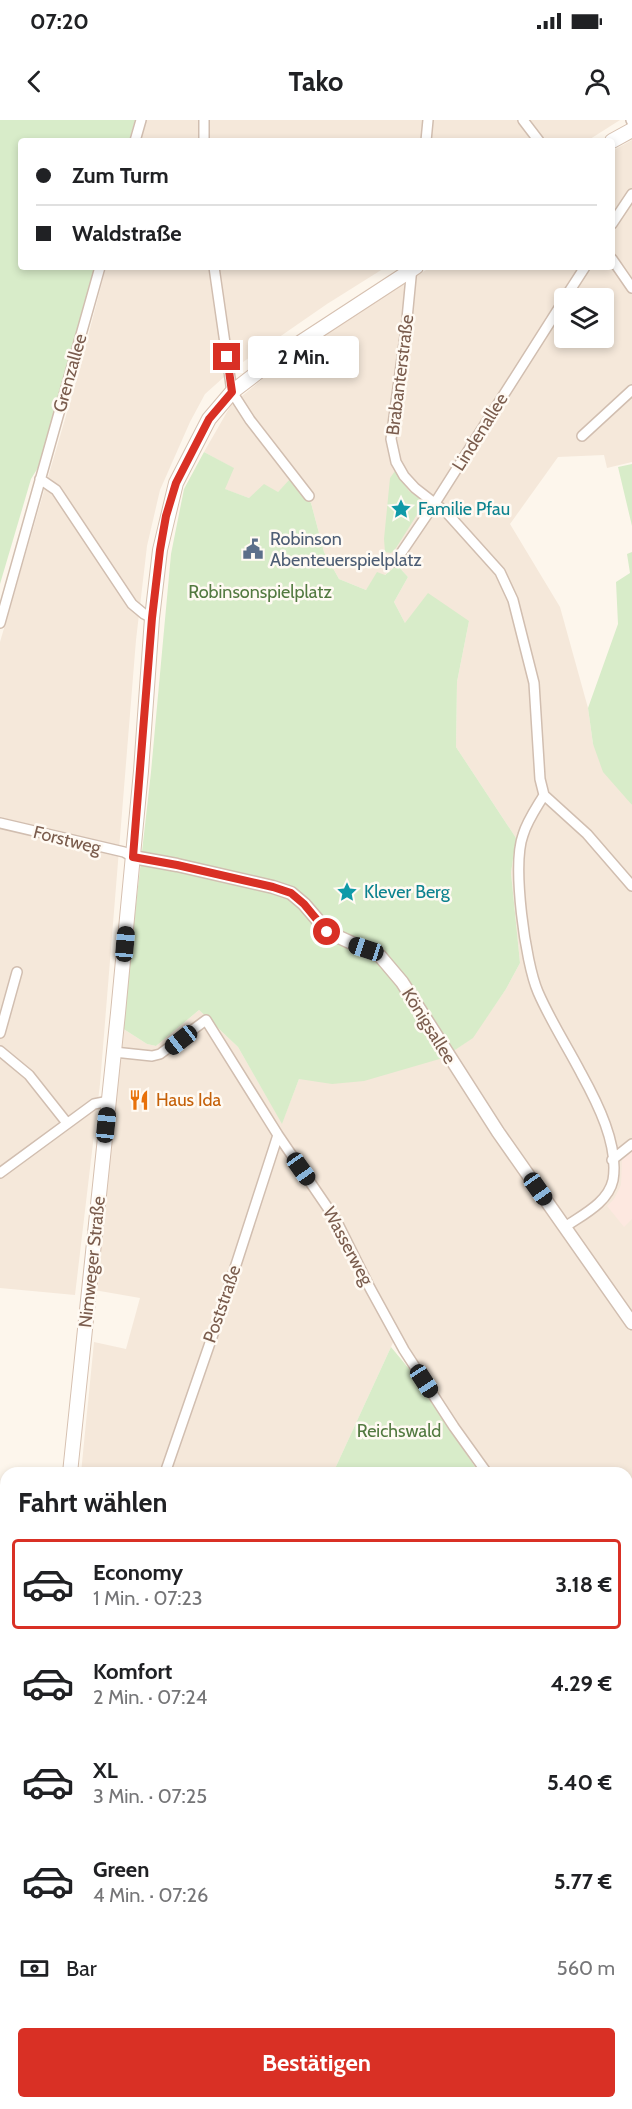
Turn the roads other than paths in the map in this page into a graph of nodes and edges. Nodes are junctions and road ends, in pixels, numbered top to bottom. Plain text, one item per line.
1 (141, 120) edge
2 (204, 120) edge
3 (428, 120) edge
4 (523, 120) edge
5 (632, 130) edge
6 (136, 138) edge
7 (204, 138) edge
8 (426, 138) edge
9 (537, 138) edge
10 (615, 139) edge
11 (632, 194) edge
12 (615, 220) edge
13 (615, 264) edge
14 (99, 270) edge
15 (214, 270) edge
16 (410, 270) edge
17 (413, 270) edge
18 (583, 270) edge
19 (571, 288) edge
20 (632, 288) edge
21 (554, 315) edge
22 (632, 390) edge
23 (232, 392) junction
24 (582, 436) dead end
25 (40, 479) junction
26 (309, 496) dead end
27 (435, 503) junction
28 (395, 562) dead end
29 (152, 618) junction
30 (0, 623) edge
31 (544, 795) junction
32 (0, 823) edge
33 (133, 857) junction
34 (632, 886) edge
35 (17, 972) dead end
36 (0, 1033) edge
37 (0, 1051) edge
38 (114, 1052) junction
39 (109, 1101) junction
40 (67, 1123) junction
41 (278, 1135) junction
42 (632, 1144) edge
43 (612, 1160) junction
44 (0, 1173) edge
45 (565, 1227) junction
46 (632, 1323) edge
47 (71, 1467) edge
48 (167, 1467) edge
49 (483, 1467) edge

1 - 6 street
2 - 7 street
3 - 8 street
4 - 9 street
5 - 10 main road
11 - 12 street
13 - 20 street
14 - 25 street, Grenzallee
15 - 23 street
16 - 23 main road, Nimweger Straße
17 - 27 street, Brabanterstraße
18 - 19 street, Lindenallee
21 - 27 street, Lindenallee
22 - 24 street
23 - 26 street
23 - 29 main road, Nimweger Straße
25 - 29 street
25 - 30 street, Grenzallee
27 - 28 street, Lindenallee
27 - 31 street, Brabanterstraße
29 - 33 main road, Nimweger Straße
31 - 34 street
31 - 43 street
32 - 33 street, Forstweg
33 - 38 main road, Nimweger Straße
33 - 45 street, Königsallee
35 - 36 street
37 - 40 street
38 - 39 main road, Nimweger Straße
38 - 41 street, Wasserweg
39 - 40 street
39 - 47 main road, Nimweger Straße
40 - 44 street
41 - 48 street, Poststraße
41 - 49 street, Wasserweg
42 - 43 street
43 - 45 street
45 - 46 street, Königsallee

